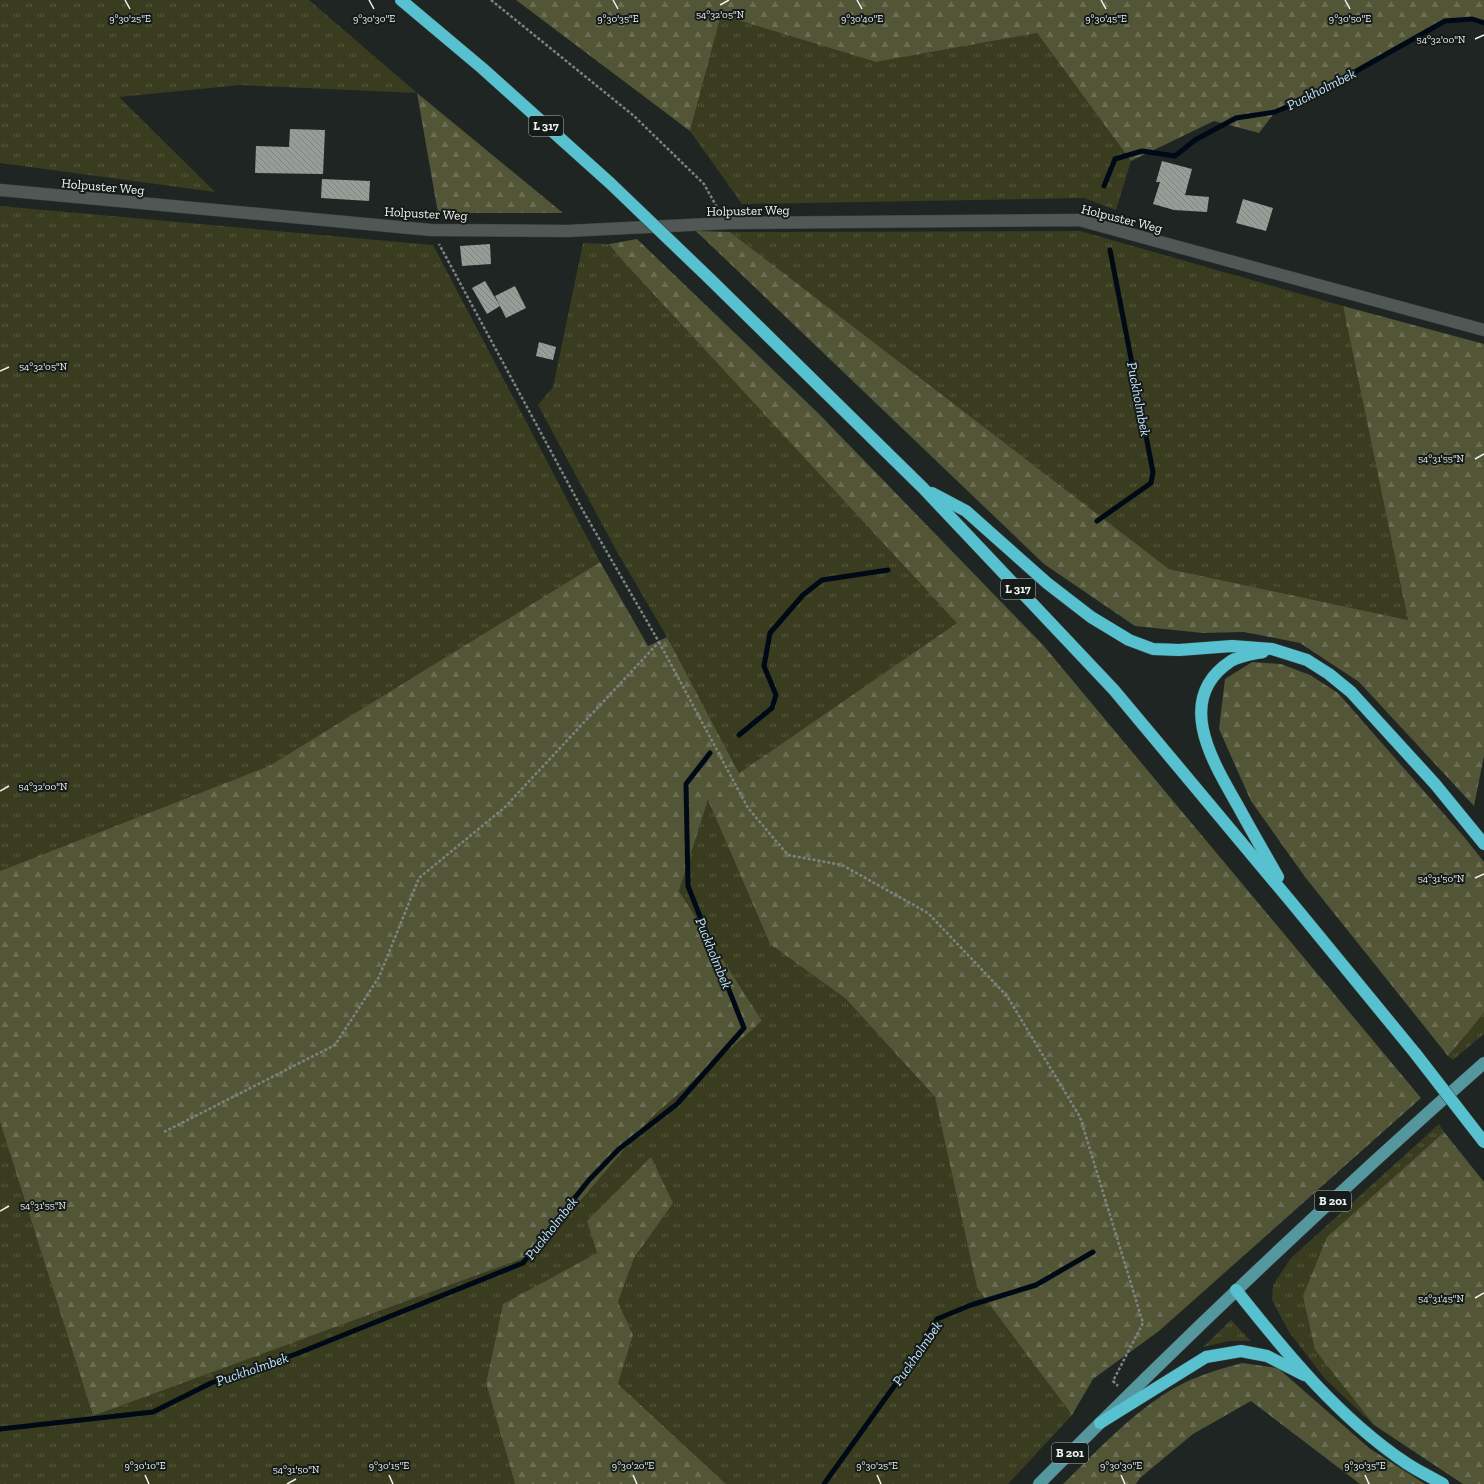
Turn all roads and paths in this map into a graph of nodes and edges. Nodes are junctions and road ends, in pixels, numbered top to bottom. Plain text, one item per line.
1 (401, 0) edge
2 (491, 0) edge
3 (0, 190) edge
4 (712, 213) dead end
5 (431, 230) junction
6 (1484, 330) edge
7 (923, 488) junction
8 (659, 642) junction
9 (1272, 649) junction
10 (1484, 844) edge
11 (1292, 903) junction
12 (1484, 1063) edge
13 (164, 1132) dead end
14 (1484, 1142) edge
15 (1236, 1290) junction
16 (1308, 1377) junction
17 (1128, 1395) junction
18 (1100, 1423) junction
19 (1039, 1484) edge
20 (1443, 1484) edge

1 - 7 highway, L 317, bridge
2 - 4 path
3 - 5 street, Holpuster Weg
5 - 6 street, Holpuster Weg
5 - 8 path
7 - 9 highway
7 - 11 highway, L 317
8 - 13 path
8 - 17 path
9 - 10 highway
9 - 11 highway
11 - 14 highway, bridge
12 - 15 main road, B 201
15 - 16 highway
15 - 17 main road, B 201
16 - 18 highway
16 - 20 highway
17 - 18 main road, B 201
18 - 19 main road, B 201

